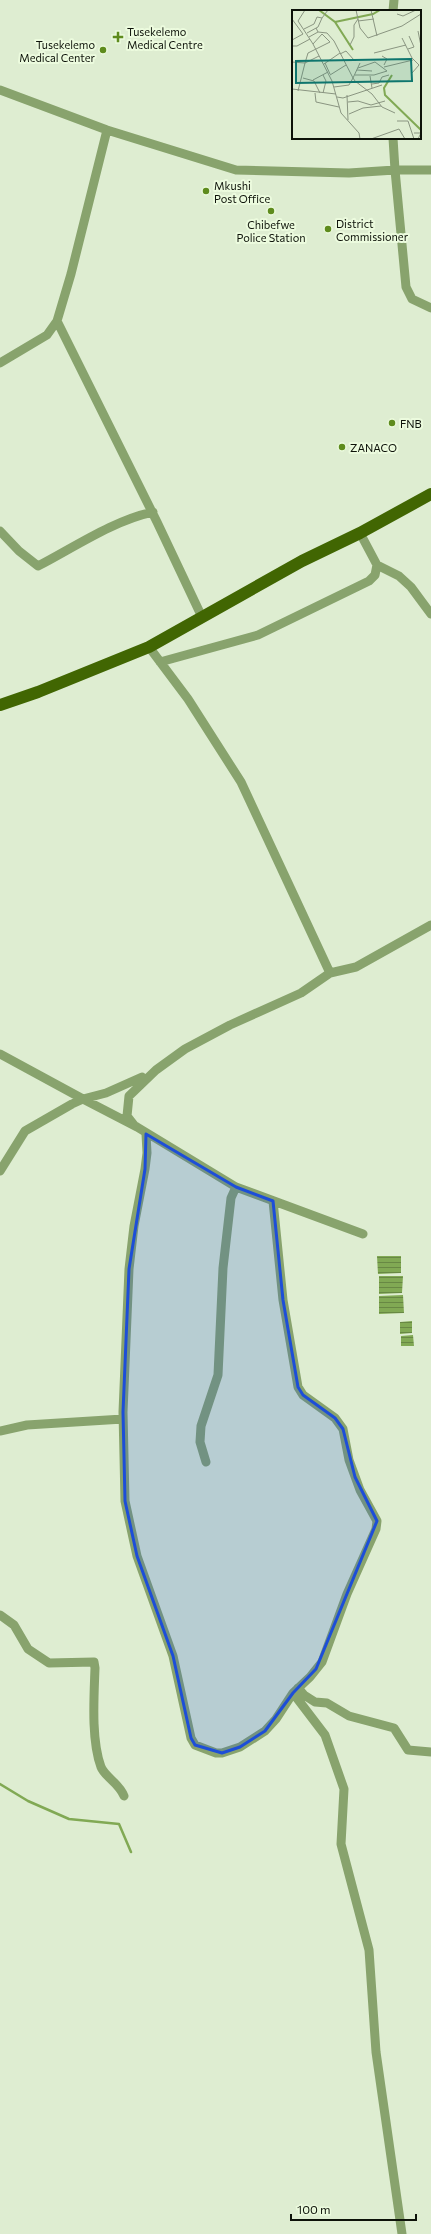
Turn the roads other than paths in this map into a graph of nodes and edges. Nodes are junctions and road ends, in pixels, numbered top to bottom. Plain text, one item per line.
1 (394, 0) edge
2 (393, 10) edge
3 (0, 90) edge
4 (106, 130) junction
5 (393, 139) edge
6 (395, 170) junction
7 (431, 170) edge
8 (431, 308) edge
9 (57, 321) junction
10 (47, 334) junction
11 (65, 339) junction
12 (0, 363) edge
13 (431, 494) edge
14 (153, 512) junction
15 (0, 531) edge
16 (360, 533) junction
17 (377, 565) junction
18 (431, 614) edge
19 (201, 615) junction
20 (149, 646) junction
21 (160, 662) junction
22 (0, 705) edge
23 (431, 925) edge
24 (330, 973) junction
25 (0, 1054) edge
26 (156, 1070) junction
27 (83, 1099) junction
28 (137, 1127) junction
29 (146, 1134) junction
30 (0, 1171) edge
31 (236, 1187) junction
32 (273, 1200) junction
33 (363, 1234) dead end
34 (123, 1419) junction
35 (0, 1431) edge
36 (206, 1462) dead end
37 (0, 1615) edge
38 (296, 1691) junction
39 (431, 1752) edge
40 (124, 1796) dead end
41 (402, 2234) edge

1 - 2 street
3 - 4 street
4 - 6 street
4 - 9 street
5 - 6 street
6 - 7 street
6 - 8 street
9 - 10 street
9 - 11 street
10 - 11 street
10 - 12 street
11 - 14 street
13 - 16 main road
14 - 15 street
14 - 19 street
16 - 17 street
16 - 19 main road
17 - 18 street
17 - 21 street
19 - 20 main road
20 - 21 street
20 - 22 main road
21 - 24 street
23 - 24 street
24 - 26 street
25 - 27 street
26 - 27 street
26 - 28 street
27 - 28 street
27 - 30 street
28 - 29 street
29 - 31 street
29 - 34 street
31 - 32 street
31 - 36 street
32 - 33 street
32 - 38 street
34 - 35 street
34 - 38 street
37 - 40 street
38 - 39 street
38 - 41 street

